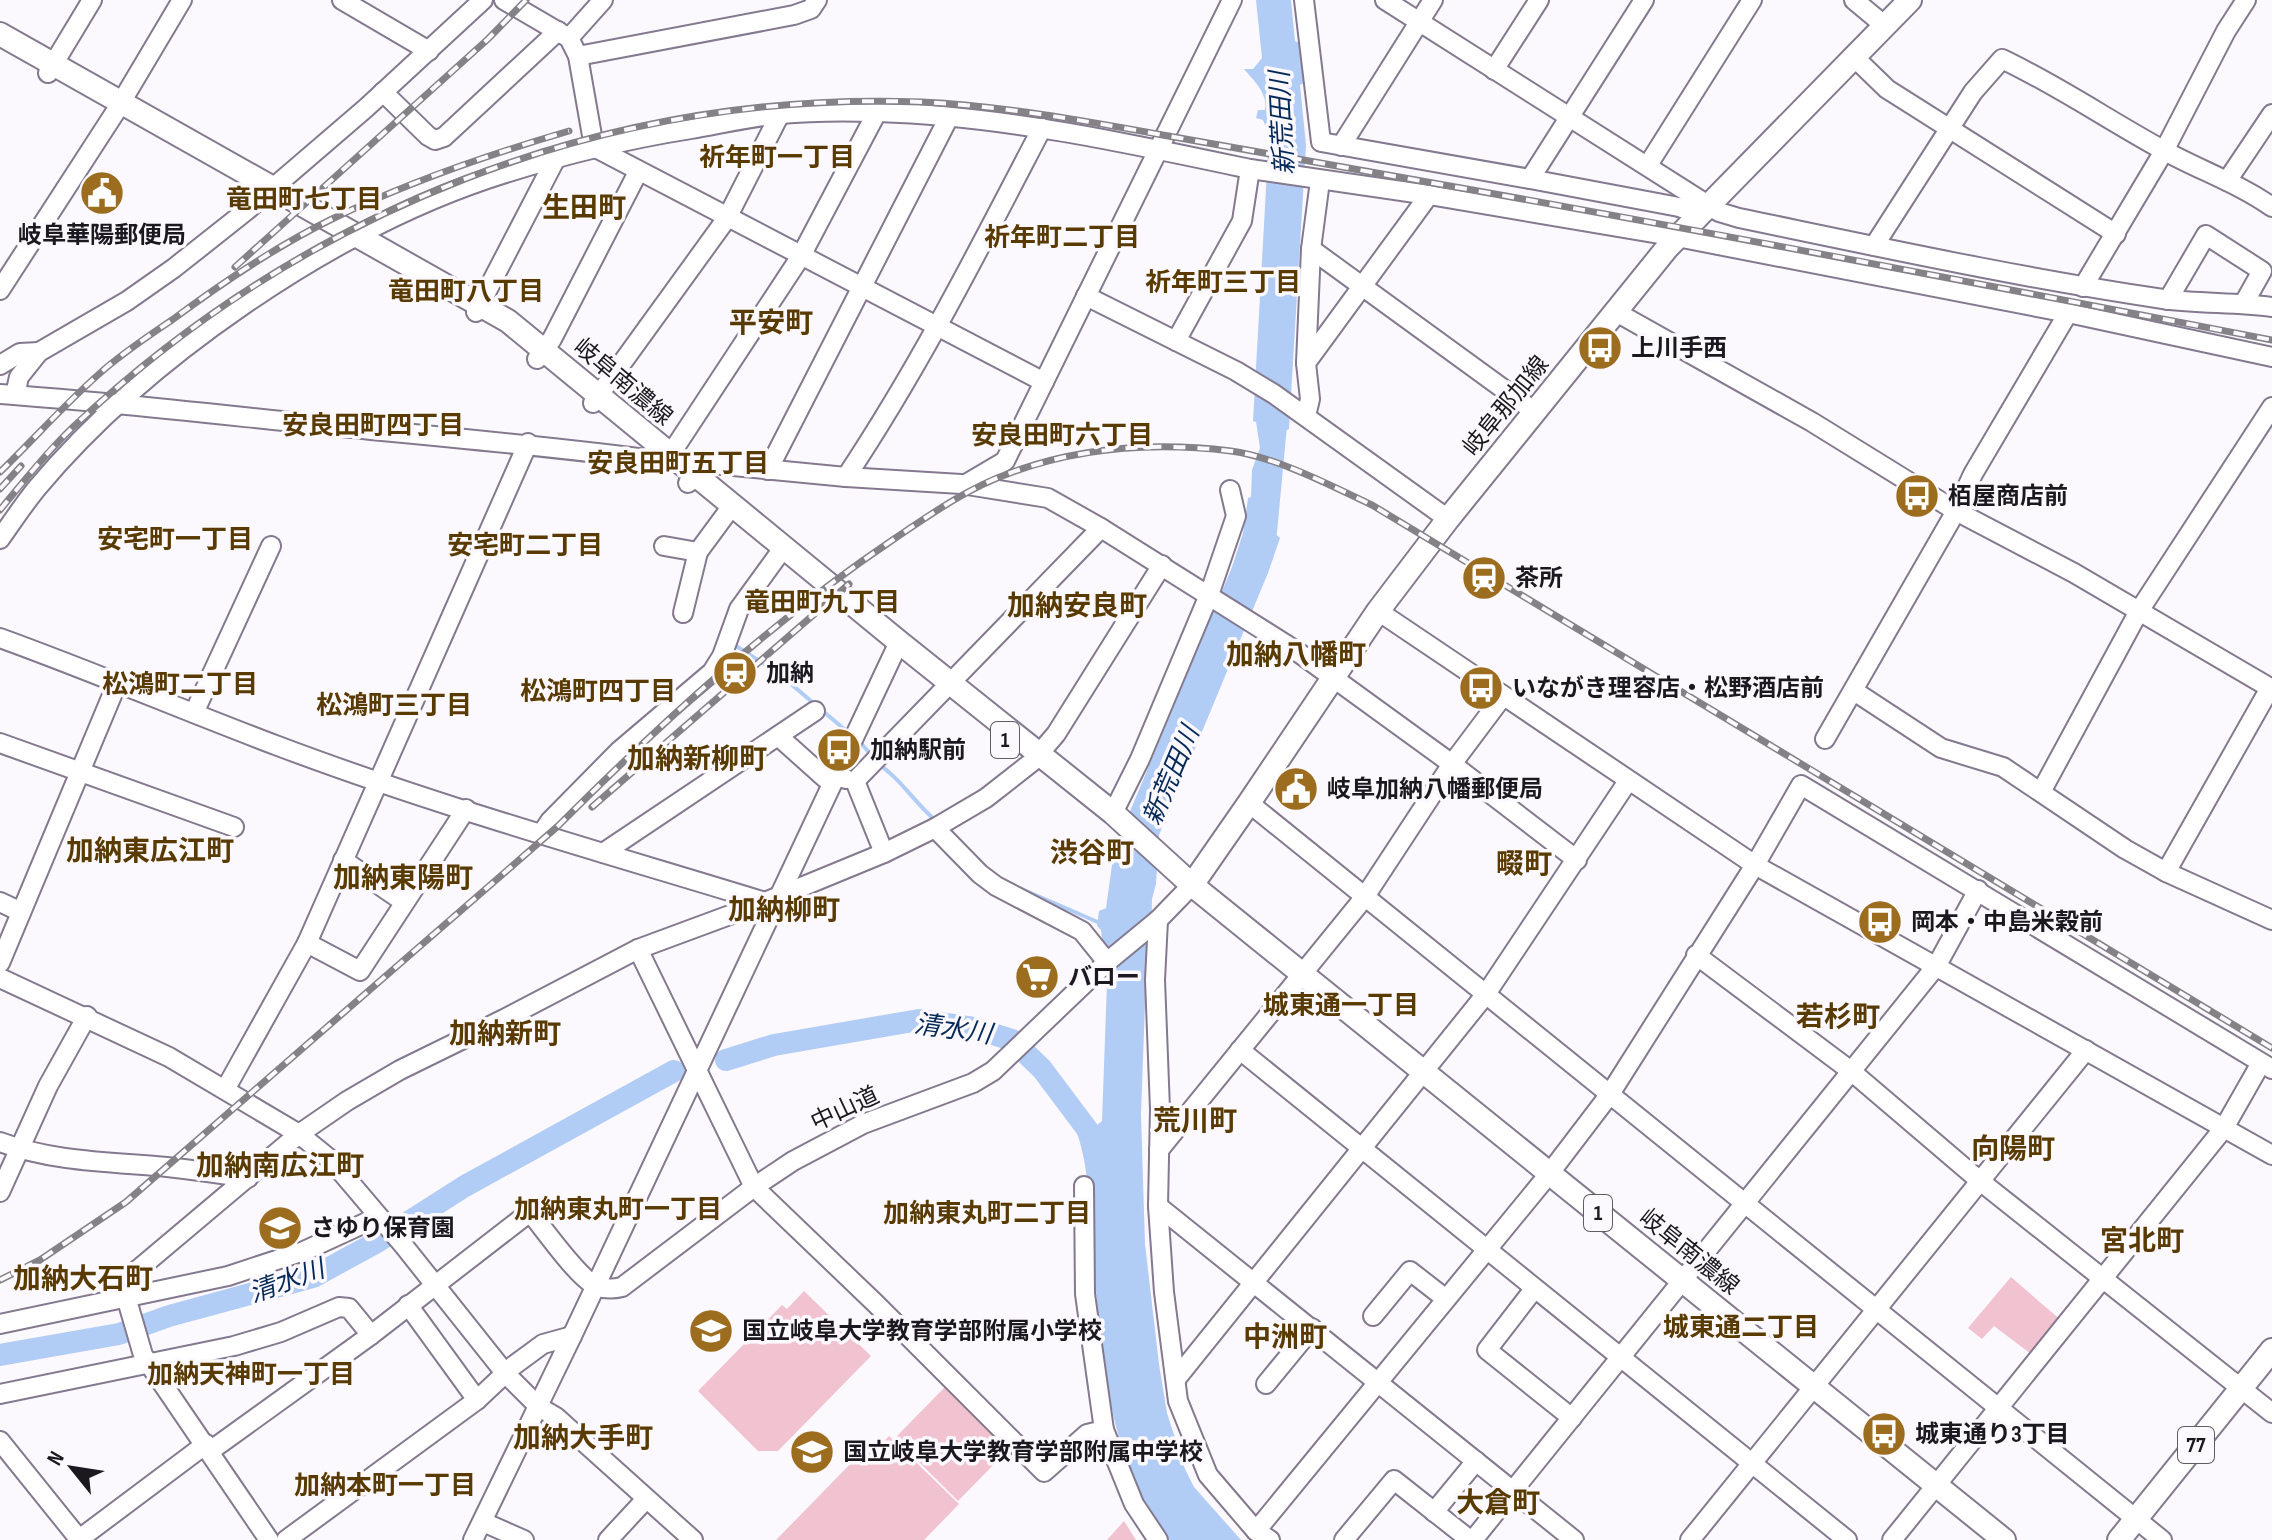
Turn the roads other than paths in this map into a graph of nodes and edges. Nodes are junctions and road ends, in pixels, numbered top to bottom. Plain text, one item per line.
1 (92, 0) edge
2 (182, 0) edge
3 (342, 0) edge
4 (483, 0) edge
5 (504, 0) edge
6 (603, 0) edge
7 (817, 0) edge
8 (1232, 0) edge
9 (1304, 0) edge
10 (1385, 0) edge
11 (1433, 0) edge
12 (1539, 0) edge
13 (1644, 0) edge
14 (1752, 0) edge
15 (1854, 0) edge
16 (1910, 0) edge
17 (2246, 0) edge
18 (1419, 22) junction
19 (1884, 25) junction
20 (0, 34) edge
21 (563, 34) junction
22 (0, 46) edge
23 (429, 51) junction
24 (578, 56) junction
25 (1853, 56) junction
26 (50, 69) junction
27 (1494, 70) junction
28 (383, 92) junction
29 (118, 107) junction
30 (877, 112) junction
31 (780, 114) junction
32 (2272, 114) edge
33 (1570, 116) junction
34 (949, 117) junction
35 (1042, 128) junction
36 (1950, 129) junction
37 (1341, 146) junction
38 (594, 147) junction
39 (1159, 150) junction
40 (2164, 151) junction
41 (556, 158) junction
42 (1648, 165) junction
43 (1250, 169) junction
44 (638, 172) junction
45 (1530, 179) junction
46 (1316, 180) junction
47 (2227, 181) junction
48 (268, 192) junction
49 (1429, 195) junction
50 (2272, 207) edge
51 (1703, 209) junction
52 (727, 218) junction
53 (2116, 234) junction
54 (1677, 237) junction
55 (355, 238) junction
56 (1874, 246) junction
57 (1311, 249) junction
58 (801, 256) junction
59 (1363, 285) junction
60 (2083, 287) junction
61 (862, 288) junction
62 (0, 290) edge
63 (1086, 296) junction
64 (2168, 300) junction
65 (2244, 303) junction
66 (2272, 307) edge
67 (478, 308) junction
68 (1616, 312) junction
69 (2068, 313) junction
70 (938, 328) junction
71 (1176, 341) junction
72 (39, 352) junction
73 (541, 355) junction
74 (2272, 357) edge
75 (1306, 363) junction
76 (0, 365) edge
77 (1044, 382) junction
78 (7, 394) edge
79 (595, 399) junction
80 (121, 403) junction
81 (2272, 407) edge
82 (1535, 412) junction
83 (1303, 414) junction
84 (528, 443) junction
85 (666, 458) junction
86 (768, 470) junction
87 (846, 477) junction
88 (691, 479) junction
89 (966, 484) junction
90 (1230, 490) dead end
91 (1956, 511) junction
92 (726, 514) junction
93 (1448, 519) junction
94 (1101, 528) junction
95 (0, 539) edge
96 (271, 546) dead end
97 (664, 546) dead end
98 (781, 551) junction
99 (698, 552) junction
100 (1162, 565) junction
101 (1212, 596) junction
102 (1378, 611) junction
103 (2139, 611) junction
104 (683, 613) dead end
105 (0, 638) edge
106 (897, 647) junction
107 (1334, 676) junction
108 (118, 681) junction
109 (946, 686) junction
110 (2271, 688) edge
111 (1854, 691) junction
112 (1503, 696) junction
113 (815, 711) dead end
114 (194, 713) junction
115 (778, 736) junction
116 (1825, 739) dead end
117 (0, 743) edge
118 (1036, 758) junction
119 (1452, 764) junction
120 (78, 773) junction
121 (846, 779) junction
122 (378, 781) junction
123 (1628, 781) junction
124 (2041, 792) junction
125 (1249, 803) junction
126 (466, 809) junction
127 (1116, 821) junction
128 (940, 825) junction
129 (234, 827) dead end
130 (542, 833) junction
131 (603, 853) junction
132 (884, 853) junction
133 (343, 860) junction
134 (1577, 860) junction
135 (1755, 865) junction
136 (2166, 872) junction
137 (1192, 885) junction
138 (1978, 890) junction
139 (773, 898) junction
140 (1364, 898) junction
141 (0, 902) edge
142 (404, 902) junction
143 (21, 912) junction
144 (1158, 920) junction
145 (2272, 920) edge
146 (307, 943) junction
147 (638, 949) junction
148 (1696, 955) junction
149 (1107, 962) junction
150 (0, 963) edge
151 (1937, 965) junction
152 (1303, 974) junction
153 (0, 978) edge
154 (1486, 994) junction
155 (87, 1016) junction
156 (1240, 1050) junction
157 (2086, 1050) junction
158 (2267, 1066) edge
159 (697, 1071) junction
160 (1851, 1071) junction
161 (1424, 1073) junction
162 (226, 1088) junction
163 (1610, 1094) junction
164 (2224, 1128) junction
165 (299, 1134) junction
166 (0, 1142) edge
167 (1360, 1149) junction
168 (20, 1150) junction
169 (1159, 1150) junction
170 (2272, 1155) edge
171 (1549, 1174) junction
172 (248, 1178) junction
173 (1980, 1181) junction
174 (1084, 1186) dead end
175 (754, 1187) junction
176 (0, 1192) edge
177 (1745, 1203) junction
178 (1158, 1206) junction
179 (382, 1221) junction
180 (1486, 1250) junction
181 (2102, 1279) junction
182 (1683, 1281) junction
183 (1254, 1282) junction
184 (434, 1285) junction
185 (596, 1286) junction
186 (1534, 1289) junction
187 (125, 1296) junction
188 (1446, 1299) junction
189 (408, 1305) junction
190 (1876, 1309) junction
191 (1373, 1316) dead end
192 (0, 1324) edge
193 (1312, 1328) junction
194 (371, 1335) junction
195 (572, 1336) junction
196 (2272, 1350) edge
197 (1621, 1358) junction
198 (149, 1362) junction
199 (505, 1373) junction
200 (1176, 1379) junction
201 (1379, 1382) junction
202 (1266, 1384) dead end
203 (1814, 1386) junction
204 (2241, 1388) junction
205 (0, 1394) edge
206 (477, 1400) junction
207 (539, 1407) junction
208 (1998, 1408) junction
209 (2272, 1413) edge
210 (1572, 1418) junction
211 (1104, 1430) junction
212 (0, 1441) edge
213 (208, 1448) junction
214 (1476, 1461) junction
215 (1752, 1463) junction
216 (1936, 1485) junction
217 (1513, 1491) junction
218 (646, 1499) junction
219 (1434, 1512) junction
220 (2136, 1519) junction
221 (483, 1522) junction
222 (1263, 1536) edge
223 (78, 1540) edge
224 (269, 1540) edge
225 (286, 1540) edge
226 (473, 1540) edge
227 (524, 1540) edge
228 (608, 1540) edge
229 (693, 1540) edge
230 (1158, 1540) edge
231 (1344, 1540) edge
232 (1472, 1540) edge
233 (1574, 1540) edge
234 (1690, 1540) edge
235 (1847, 1540) edge
236 (1892, 1540) edge
237 (2004, 1540) edge
238 (2119, 1540) edge
239 (2162, 1540) edge

1 - 26 street
2 - 29 street
3 - 23 street
4 - 23 street
5 - 21 street
6 - 21 street
7 - 24 street
8 - 39 street
9 - 37 street
10 - 18 street
11 - 18 street
12 - 27 street
13 - 33 street
14 - 42 street
15 - 19 street
16 - 19 main road, 岐阜那加線
17 - 40 street
18 - 27 street
18 - 37 street
19 - 25 main road, 岐阜那加線
20 - 26 main road, 岐阜南濃線 / 1
21 - 24 street
21 - 28 street
22 - 26 main road, 岐阜南濃線 / 1
23 - 28 street
24 - 38 street
25 - 36 street
25 - 51 main road, 岐阜那加線
26 - 29 main road, 岐阜南濃線 / 1
27 - 33 street
28 - 48 street
29 - 48 main road, 岐阜南濃線 / 1
29 - 62 street
30 - 31 street
30 - 34 street
30 - 58 street
31 - 38 street
31 - 52 street
32 - 47 street
33 - 42 street
33 - 45 street
34 - 35 street
34 - 61 street
35 - 39 street
35 - 70 street
36 - 40 street
36 - 53 street
36 - 56 street
37 - 45 street
38 - 41 street
38 - 44 street
39 - 43 street
39 - 63 street
40 - 47 street
40 - 53 street
41 - 55 street
41 - 67 street
42 - 51 street
43 - 46 street
43 - 71 street
44 - 52 street
44 - 73 street
45 - 51 street
46 - 49 street
46 - 57 street
47 - 50 street
48 - 55 main road, 岐阜南濃線 / 1
48 - 72 street
49 - 54 street
49 - 59 street
51 - 54 main road, 岐阜那加線
51 - 56 street
52 - 58 street
52 - 79 street
53 - 60 street
54 - 68 main road, 岐阜那加線
54 - 69 street
55 - 67 main road, 岐阜南濃線 / 1
55 - 80 street
56 - 60 street
57 - 59 street
57 - 75 street
58 - 61 street
58 - 85 street
59 - 75 street
59 - 82 street
60 - 64 street
61 - 70 street
61 - 86 street
63 - 71 street
63 - 77 street
64 - 65 street
64 - 65 street
65 - 66 street
67 - 73 main road, 岐阜南濃線 / 1
68 - 82 main road, 岐阜那加線
68 - 91 street
69 - 74 street
69 - 91 street
70 - 77 street
70 - 87 street
71 - 83 street
72 - 76 street
72 - 78 street
73 - 79 main road, 岐阜南濃線 / 1
75 - 83 street
77 - 89 street
78 - 80 street
79 - 85 main road, 岐阜南濃線 / 1
80 - 84 street
80 - 95 street
81 - 103 street
82 - 93 main road, 岐阜那加線
83 - 93 street
84 - 85 street
84 - 122 street
85 - 88 main road, 岐阜南濃線 / 1
86 - 87 street
86 - 88 street
87 - 89 street
88 - 92 main road, 岐阜南濃線 / 1
88 - 98 main road, 岐阜南濃線 / 1
89 - 94 street
90 - 101 street
91 - 103 street
91 - 111 street
92 - 98 main road, 岐阜南濃線 / 1
92 - 99 street
93 - 102 main road, 岐阜那加線
94 - 100 street
94 - 109 street
96 - 114 street
97 - 99 street
98 - 106 main road, 岐阜南濃線 / 1
98 - 130 street
99 - 104 street
100 - 101 street
100 - 118 street
101 - 107 street
101 - 127 street
102 - 107 main road, 岐阜那加線
102 - 112 street
103 - 110 street
103 - 124 street
105 - 108 street
106 - 109 main road, 岐阜南濃線 / 1
106 - 121 street
107 - 119 street
107 - 125 main road, 岐阜那加線
108 - 114 street
108 - 120 street
109 - 118 main road, 岐阜南濃線 / 1
109 - 121 street
110 - 136 street
111 - 116 street
111 - 124 street
112 - 119 street
112 - 123 street
113 - 115 street
114 - 122 street
115 - 121 street
115 - 131 street
117 - 120 street
118 - 127 main road, 岐阜南濃線 / 1
118 - 128 street
119 - 134 street
119 - 140 street
120 - 129 street
120 - 143 street
121 - 132 street
121 - 139 street
122 - 126 street
122 - 133 street
123 - 134 street
123 - 135 street
124 - 136 street
125 - 137 main road, 岐阜那加線
125 - 140 street
126 - 130 street
126 - 142 street
127 - 137 main road, 岐阜南濃線 / 1
128 - 132 street
128 - 149 street
130 - 131 street
131 - 139 street
132 - 139 street
133 - 142 street
133 - 146 street
134 - 154 street
135 - 138 street
135 - 148 street
135 - 151 street
136 - 145 street
137 - 144 street, 中山道
137 - 152 main road, 岐阜南濃線 / 1
138 - 151 street
138 - 158 street
139 - 147 street
139 - 159 street
140 - 152 street
140 - 154 street
141 - 143 street
142 - 146 street
143 - 150 street
144 - 149 street, 中山道
144 - 169 street
146 - 162 street
147 - 159 street
147 - 165 street
148 - 160 street
148 - 163 street
149 - 175 street, 中山道
151 - 157 street
151 - 160 street
152 - 156 street
152 - 161 main road, 岐阜南濃線 / 1
153 - 155 street
154 - 161 street
154 - 163 street
155 - 162 street
155 - 168 street
156 - 167 street
156 - 169 street
157 - 164 street
157 - 173 street
158 - 164 street
159 - 175 street
159 - 185 street
160 - 173 street
160 - 177 street
161 - 167 street
161 - 171 main road, 岐阜南濃線 / 1
162 - 165 street
163 - 171 street
163 - 177 street
164 - 170 street
164 - 181 street
165 - 172 street
165 - 179 street
166 - 168 street
167 - 180 street
167 - 183 street
168 - 172 street
168 - 176 street
169 - 178 street
171 - 180 street
171 - 182 main road, 岐阜南濃線 / 1
172 - 187 street
173 - 181 street
173 - 190 street
174 - 211 street
175 - 185 street, 中山道
175 - 211 street
177 - 182 street
177 - 190 street
178 - 183 street
178 - 200 street
179 - 184 street
179 - 187 street
180 - 186 street
180 - 188 street
181 - 204 street
181 - 208 street
182 - 197 street
182 - 203 main road, 岐阜南濃線 / 1
183 - 193 street
183 - 200 street
184 - 185 street
184 - 189 street
184 - 199 street
185 - 195 street
186 - 197 street
186 - 210 street
187 - 192 street
187 - 198 street
188 - 191 street
188 - 201 street
189 - 194 street
189 - 206 street
190 - 203 street
190 - 208 street
193 - 201 street
193 - 202 street
194 - 198 street
194 - 213 street
195 - 199 street
195 - 207 street
196 - 204 main road, 77
197 - 210 street
197 - 215 street
198 - 205 street
198 - 213 street
199 - 206 street
199 - 207 street
200 - 222 street
201 - 214 street
201 - 222 street
203 - 215 street
203 - 216 main road, 岐阜南濃線 / 1
204 - 209 street
204 - 220 main road, 77
206 - 225 street
207 - 218 street
207 - 221 street
208 - 216 street
208 - 220 street
210 - 217 street
211 - 230 street
212 - 223 street
213 - 223 street
213 - 224 street
214 - 217 street
214 - 219 street
215 - 234 street
215 - 235 street
216 - 236 street
216 - 237 main road, 岐阜南濃線 / 1
217 - 232 street
217 - 233 street
218 - 228 street
218 - 229 street
219 - 231 street
219 - 232 street
220 - 238 main road, 77
220 - 239 street
221 - 226 street
221 - 227 street

